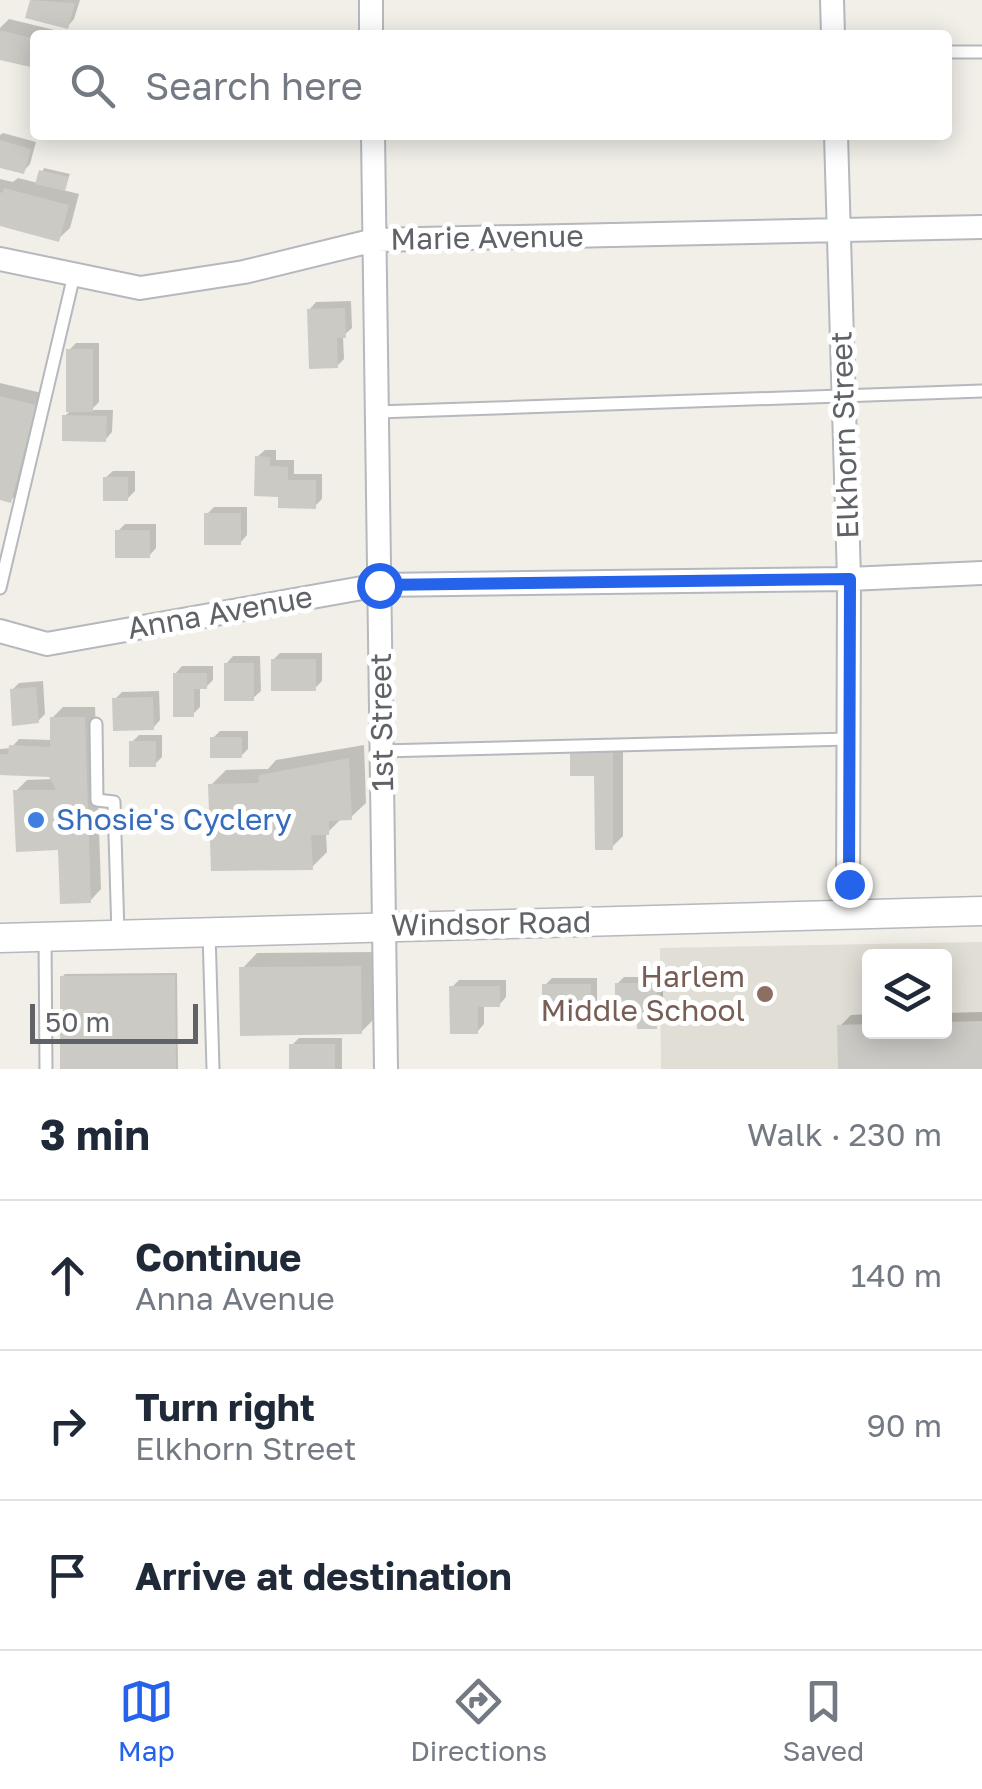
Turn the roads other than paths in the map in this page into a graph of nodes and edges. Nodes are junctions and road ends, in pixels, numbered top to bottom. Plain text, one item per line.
1 (371, 0) edge
2 (832, 0) edge
3 (372, 30) edge
4 (833, 30) edge
5 (952, 52) edge
6 (982, 52) edge
7 (373, 140) edge
8 (836, 140) edge
9 (982, 227) edge
10 (839, 230) junction
11 (375, 240) junction
12 (0, 258) edge
13 (74, 275) junction
14 (982, 391) edge
15 (844, 394) junction
16 (377, 412) junction
17 (982, 573) edge
18 (850, 579) junction
19 (379, 585) junction
20 (0, 588) edge
21 (0, 631) edge
22 (96, 724) dead end
23 (849, 739) junction
24 (382, 751) junction
25 (982, 912) edge
26 (848, 915) junction
27 (385, 927) junction
28 (209, 932) junction
29 (118, 934) junction
30 (45, 936) junction
31 (0, 938) edge
32 (46, 1069) edge
33 (214, 1069) edge
34 (386, 1069) edge

1 - 3 street
2 - 4 street
5 - 6 lane
7 - 11 street, 1st Street
8 - 10 street, Elkhorn Street
9 - 10 street, Marie Avenue
10 - 11 street, Marie Avenue
10 - 15 street, Elkhorn Street
11 - 13 street, Marie Avenue
11 - 16 street, 1st Street
12 - 13 street, Marie Avenue
13 - 20 lane
14 - 15 lane
15 - 16 lane
15 - 18 street, Elkhorn Street
16 - 19 street, 1st Street
17 - 18 street, Anna Avenue
18 - 19 street, Anna Avenue
18 - 23 street, Elkhorn Street
19 - 21 street, Anna Avenue
19 - 24 street, 1st Street
22 - 29 lane
23 - 24 lane
23 - 26 street, Elkhorn Street
24 - 27 street, 1st Street
25 - 26 street, Windsor Road
26 - 27 street, Windsor Road
27 - 28 street, Windsor Road
27 - 34 street, 1st Street
28 - 29 street, Windsor Road
28 - 33 lane
29 - 30 street, Windsor Road
30 - 31 street, Windsor Road
30 - 32 lane

